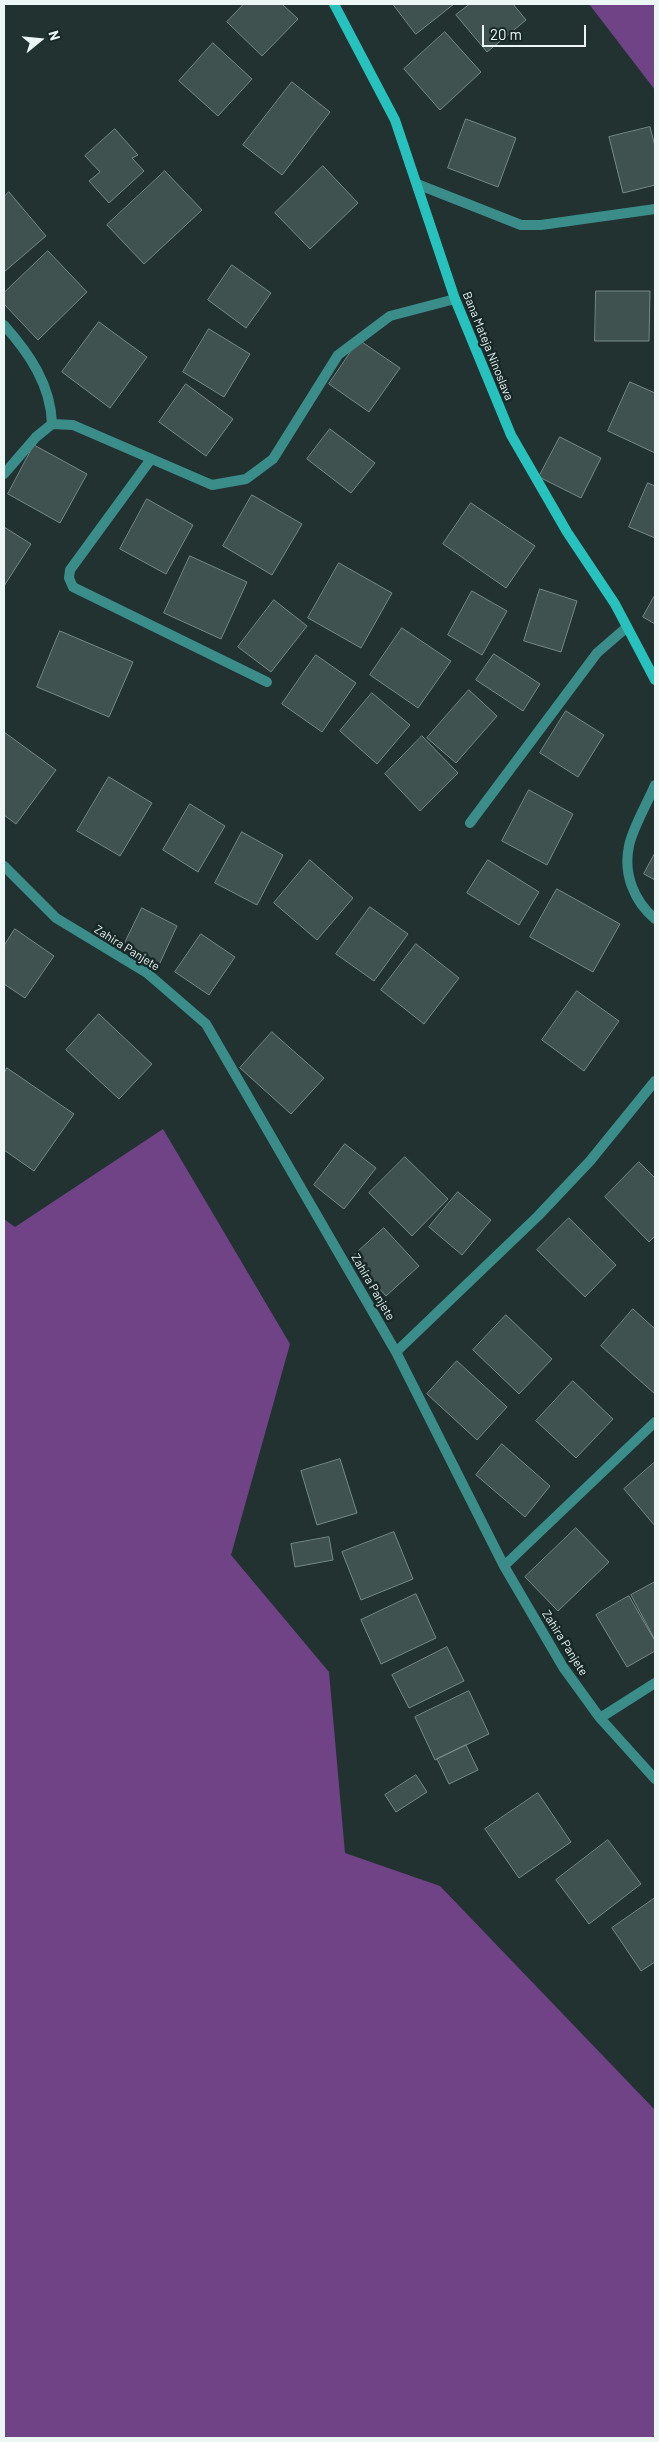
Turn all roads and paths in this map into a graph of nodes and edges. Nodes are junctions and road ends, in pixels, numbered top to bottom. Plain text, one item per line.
1 (334, 4) edge
2 (417, 184) junction
3 (655, 209) edge
4 (455, 299) junction
5 (4, 325) edge
6 (52, 424) junction
7 (151, 459) junction
8 (4, 474) edge
9 (627, 627) junction
10 (655, 680) edge
11 (267, 682) dead end
12 (655, 785) edge
13 (470, 823) dead end
14 (4, 866) edge
15 (655, 919) edge
16 (655, 1081) edge
17 (396, 1352) junction
18 (655, 1422) edge
19 (504, 1566) junction
20 (655, 1683) edge
21 (600, 1718) junction
22 (655, 1779) edge

1 - 2 street, Bana Mateja Ninoslava
2 - 3 street
2 - 4 street, Bana Mateja Ninoslava
4 - 7 street
4 - 9 street, Bana Mateja Ninoslava
5 - 6 street
6 - 7 street
6 - 8 street
7 - 11 street
9 - 10 street, Bana Mateja Ninoslava
9 - 13 street
12 - 15 street
14 - 17 street, Zahira Panjete
16 - 17 street
17 - 19 street, Zahira Panjete
18 - 19 street
19 - 21 street, Zahira Panjete
20 - 21 street
21 - 22 street, Zahira Panjete

